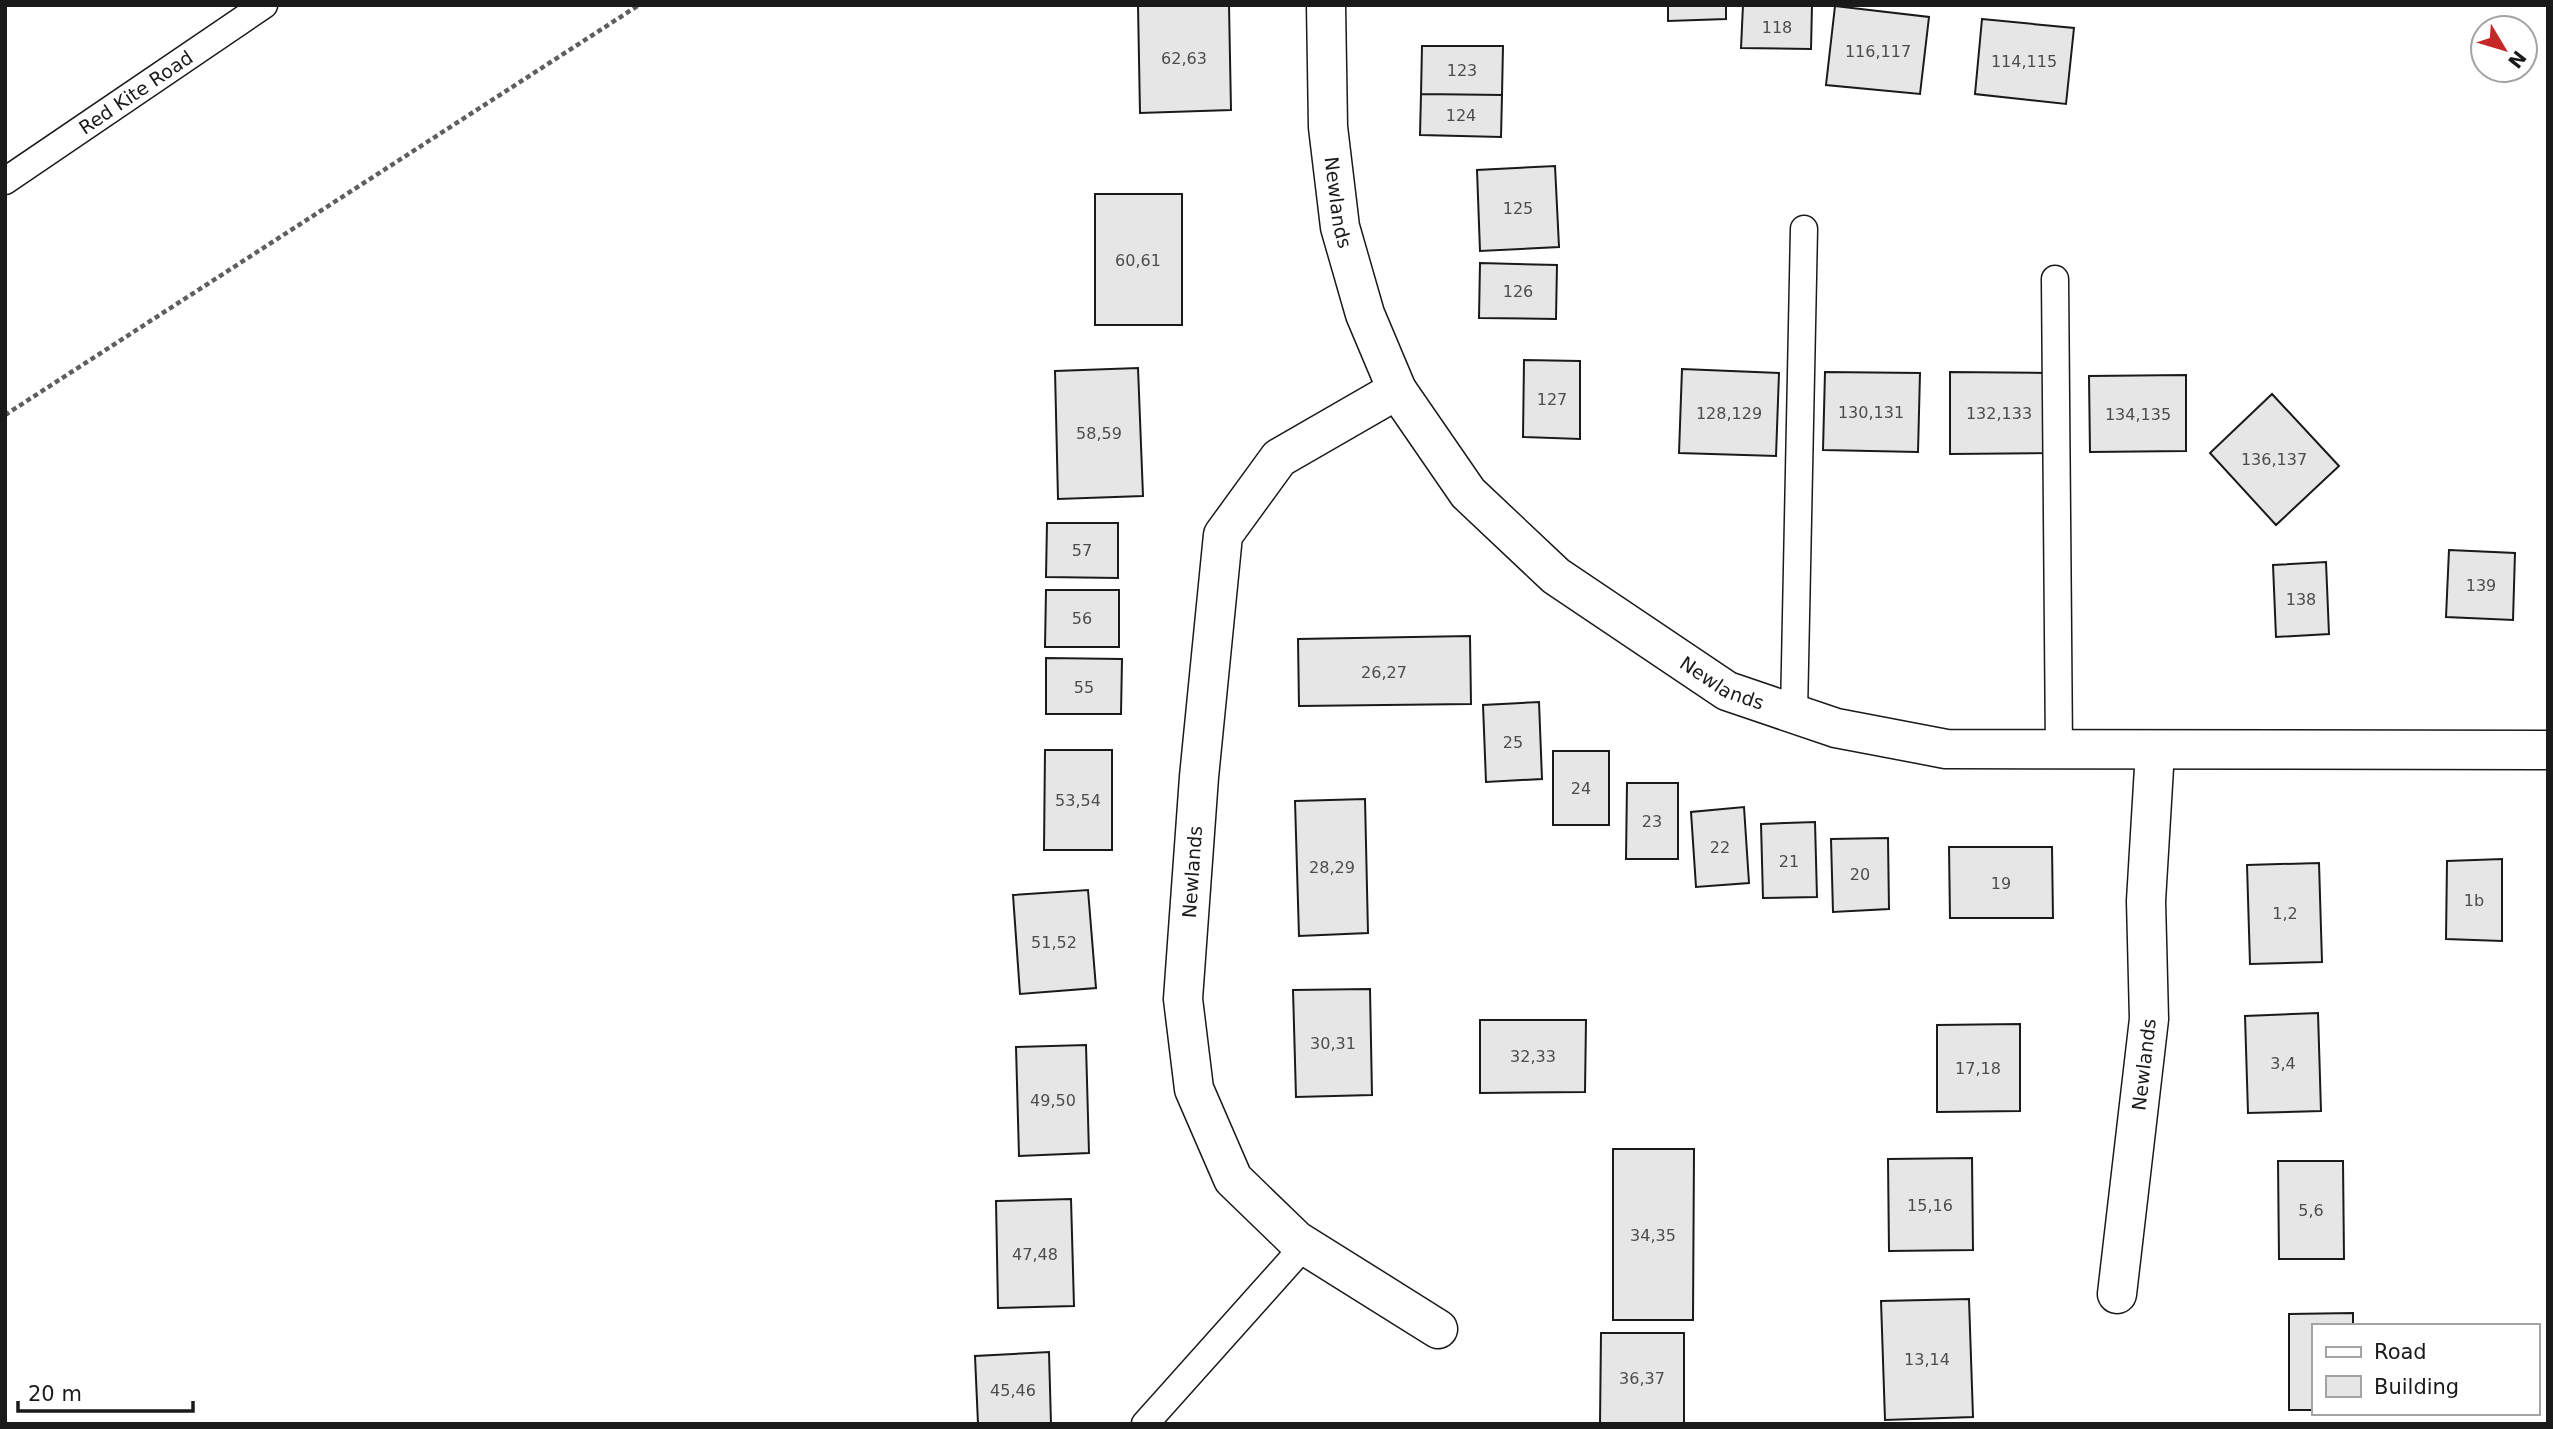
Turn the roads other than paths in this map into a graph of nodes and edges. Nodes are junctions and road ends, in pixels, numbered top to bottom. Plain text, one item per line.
1 (264, 5) edge
2 (1325, 5) edge
3 (5, 181) edge
4 (1804, 229) dead end
5 (2055, 279) dead end
6 (1397, 390) junction
7 (1794, 713) junction
8 (2059, 750) junction
9 (2548, 750) edge
10 (2155, 751) junction
11 (1305, 1245) junction
12 (2117, 1294) dead end
13 (1438, 1329) dead end
14 (1144, 1424) edge

1 - 3 lane, Red Kite Road
2 - 6 street, Newlands
4 - 7 lane
5 - 8 lane
6 - 7 street, Newlands
6 - 11 street, Newlands
7 - 8 street, Newlands
8 - 10 street, Newlands
9 - 10 street, Newlands
10 - 12 street, Newlands
11 - 13 street, Newlands
11 - 14 lane

